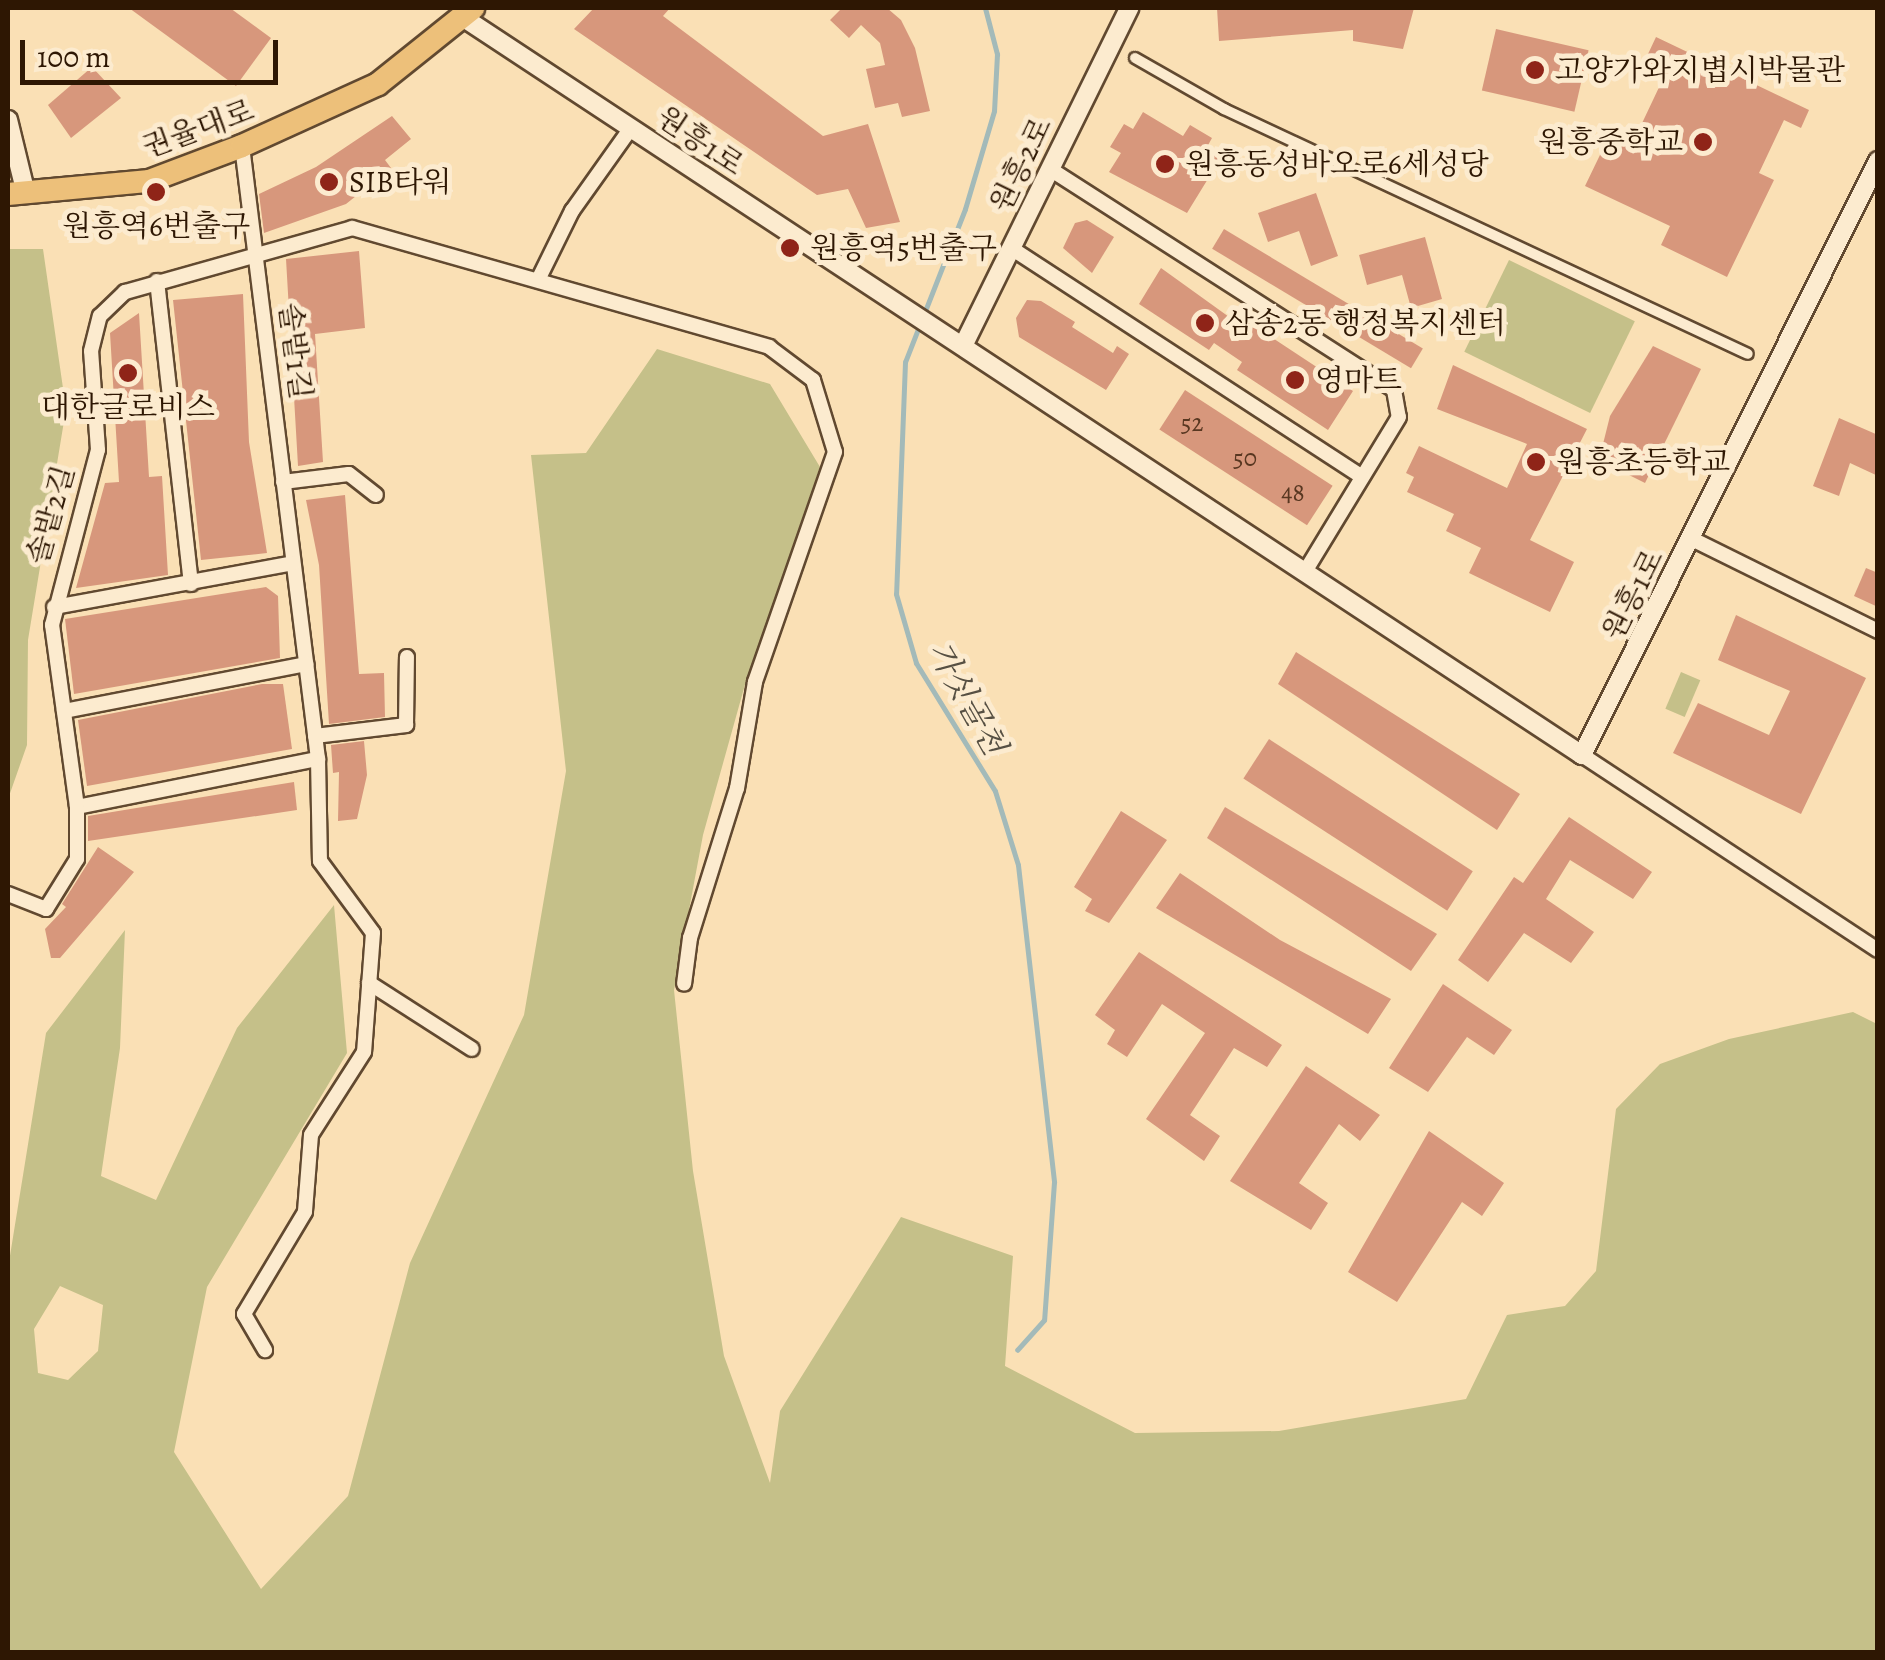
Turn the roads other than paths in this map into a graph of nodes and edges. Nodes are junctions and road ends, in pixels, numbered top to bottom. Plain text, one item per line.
1 (1130, 8) edge
2 (461, 11) edge
3 (1135, 58) dead end
4 (8, 120) edge
5 (631, 128) junction
6 (242, 146) junction
7 (1878, 160) edge
8 (1050, 169) junction
9 (17, 194) edge
10 (1011, 248) junction
11 (255, 251) junction
12 (539, 278) junction
13 (157, 281) junction
14 (963, 346) junction
15 (1748, 354) dead end
16 (1362, 477) junction
17 (283, 482) junction
18 (376, 495) dead end
19 (1692, 539) junction
20 (293, 563) junction
21 (1304, 572) junction
22 (192, 584) junction
23 (54, 607) junction
24 (1878, 631) edge
25 (407, 657) dead end
26 (306, 664) junction
27 (64, 710) junction
28 (315, 736) junction
29 (1582, 755) junction
30 (318, 759) junction
31 (77, 807) junction
32 (8, 894) edge
33 (1878, 950) edge
34 (369, 984) junction
35 (684, 984) dead end
36 (472, 1049) dead end
37 (265, 1350) dead end

1 - 8 street, 원흥2로
2 - 5 street, 원흥1로
2 - 6 main road, 권율대로
3 - 15 street
4 - 9 street, 권율대로
5 - 12 street
5 - 14 street, 원흥1로
6 - 9 main road, 권율대로
6 - 11 street, 솔밭1길
7 - 19 street, 원흥1로
8 - 10 street, 원흥2로
8 - 16 street
10 - 14 street, 원흥2로
10 - 16 street
11 - 12 street, 솔밭2길
11 - 13 street, 솔밭2길
11 - 17 street, 솔밭1길
12 - 35 street, 솔밭2길
13 - 22 street
13 - 23 street, 솔밭2길
14 - 21 street
16 - 21 street
17 - 18 street
17 - 20 street, 솔밭1길
19 - 24 street
19 - 29 street, 원흥1로
20 - 22 street
20 - 26 street, 솔밭1길
21 - 29 street
22 - 23 street
23 - 27 street, 솔밭2길
25 - 28 street
26 - 27 street
26 - 28 street, 솔밭1길
27 - 31 street, 솔밭2길
28 - 30 street, 솔밭1길
29 - 33 street
30 - 31 street
30 - 34 street, 솔밭1길
31 - 32 street, 솔밭2길
34 - 36 street
34 - 37 street, 솔밭1길

